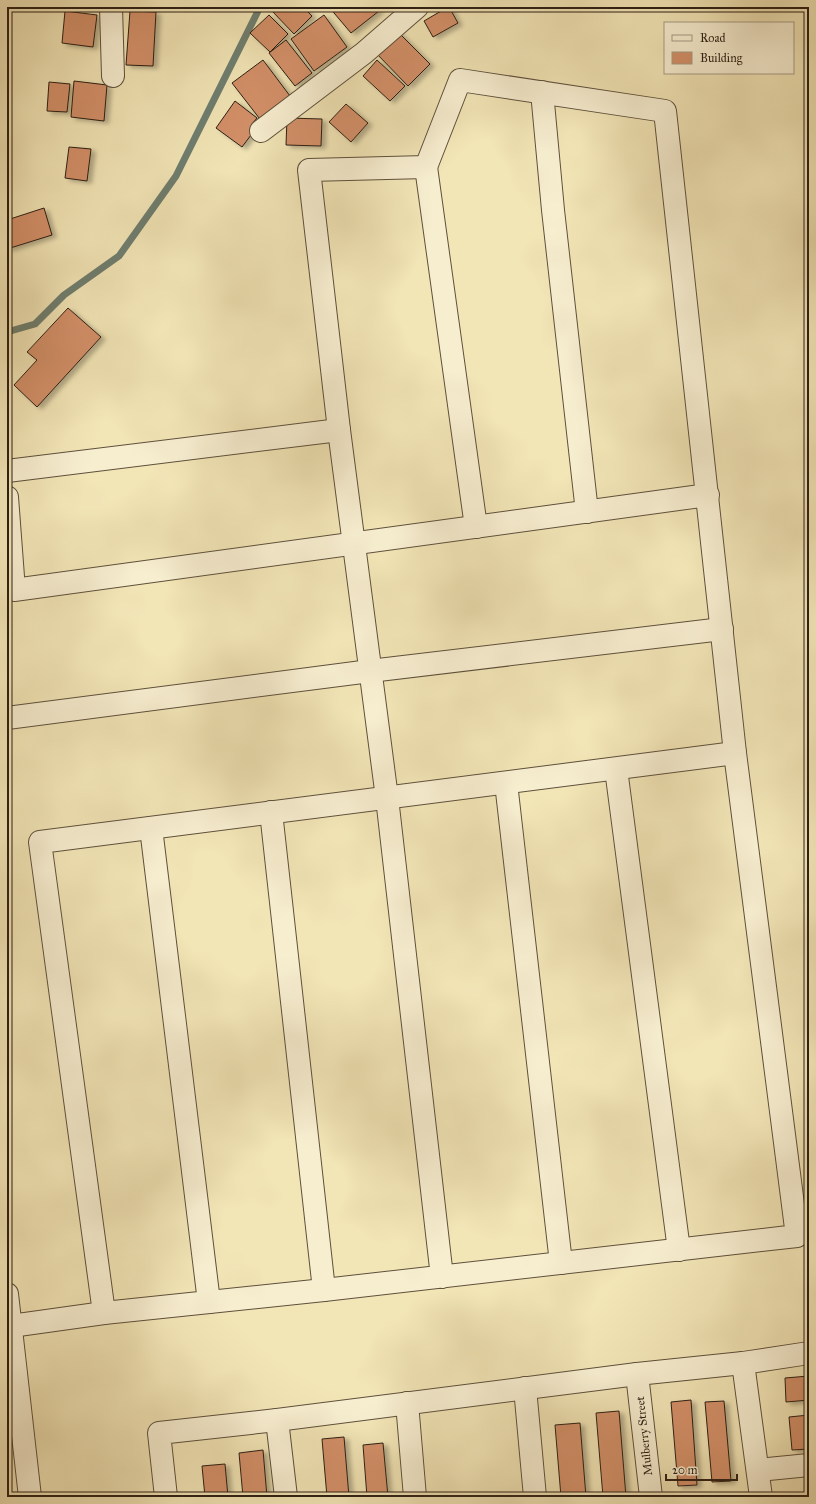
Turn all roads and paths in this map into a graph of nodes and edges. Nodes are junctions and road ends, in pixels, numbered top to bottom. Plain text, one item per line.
1 (111, 7) edge
2 (417, 7) edge
3 (113, 76) dead end
4 (542, 92) junction
5 (261, 131) dead end
6 (426, 167) junction
7 (339, 430) junction
8 (7, 471) edge
9 (708, 495) junction
10 (7, 497) edge
11 (586, 512) junction
12 (476, 527) junction
13 (354, 544) junction
14 (722, 629) junction
15 (370, 671) junction
16 (7, 718) edge
17 (735, 753) junction
18 (616, 769) junction
19 (506, 783) junction
20 (387, 798) junction
21 (271, 812) junction
22 (151, 828) junction
23 (679, 1250) junction
24 (561, 1263) junction
25 (442, 1277) junction
26 (324, 1290) junction
27 (7, 1294) edge
28 (209, 1302) junction
29 (104, 1313) junction
30 (11, 1326) junction
31 (809, 1352) edge
32 (743, 1363) junction
33 (637, 1374) junction
34 (525, 1388) junction
35 (407, 1403) junction
36 (277, 1420) junction
37 (809, 1465) edge
38 (758, 1470) junction
39 (30, 1497) edge
40 (166, 1497) edge
41 (286, 1497) edge
42 (415, 1497) edge
43 (535, 1497) edge
44 (651, 1497) edge
45 (761, 1497) edge

1 - 3 street
2 - 5 street
4 - 6 street
4 - 9 street
4 - 11 street
6 - 7 street
6 - 12 street
7 - 8 street
7 - 13 street
9 - 11 street
9 - 14 street
10 - 13 street
11 - 12 street
12 - 13 street
13 - 15 street
14 - 15 street
14 - 17 street
15 - 16 street
15 - 20 street
17 - 18 street
17 - 23 street
18 - 19 street
18 - 23 street
19 - 20 street
19 - 24 street
20 - 21 street
20 - 25 street
21 - 22 street
21 - 26 street
22 - 28 street
22 - 29 street
23 - 24 street
24 - 25 street
25 - 26 street
26 - 28 street
27 - 30 street
28 - 29 street
29 - 30 street
30 - 39 street
31 - 32 street
32 - 33 street
32 - 38 street
33 - 34 street
33 - 44 street, Mulberry Street
34 - 35 street
34 - 43 street
35 - 36 street
35 - 42 street
36 - 40 street
36 - 41 street
37 - 38 street
38 - 45 street

